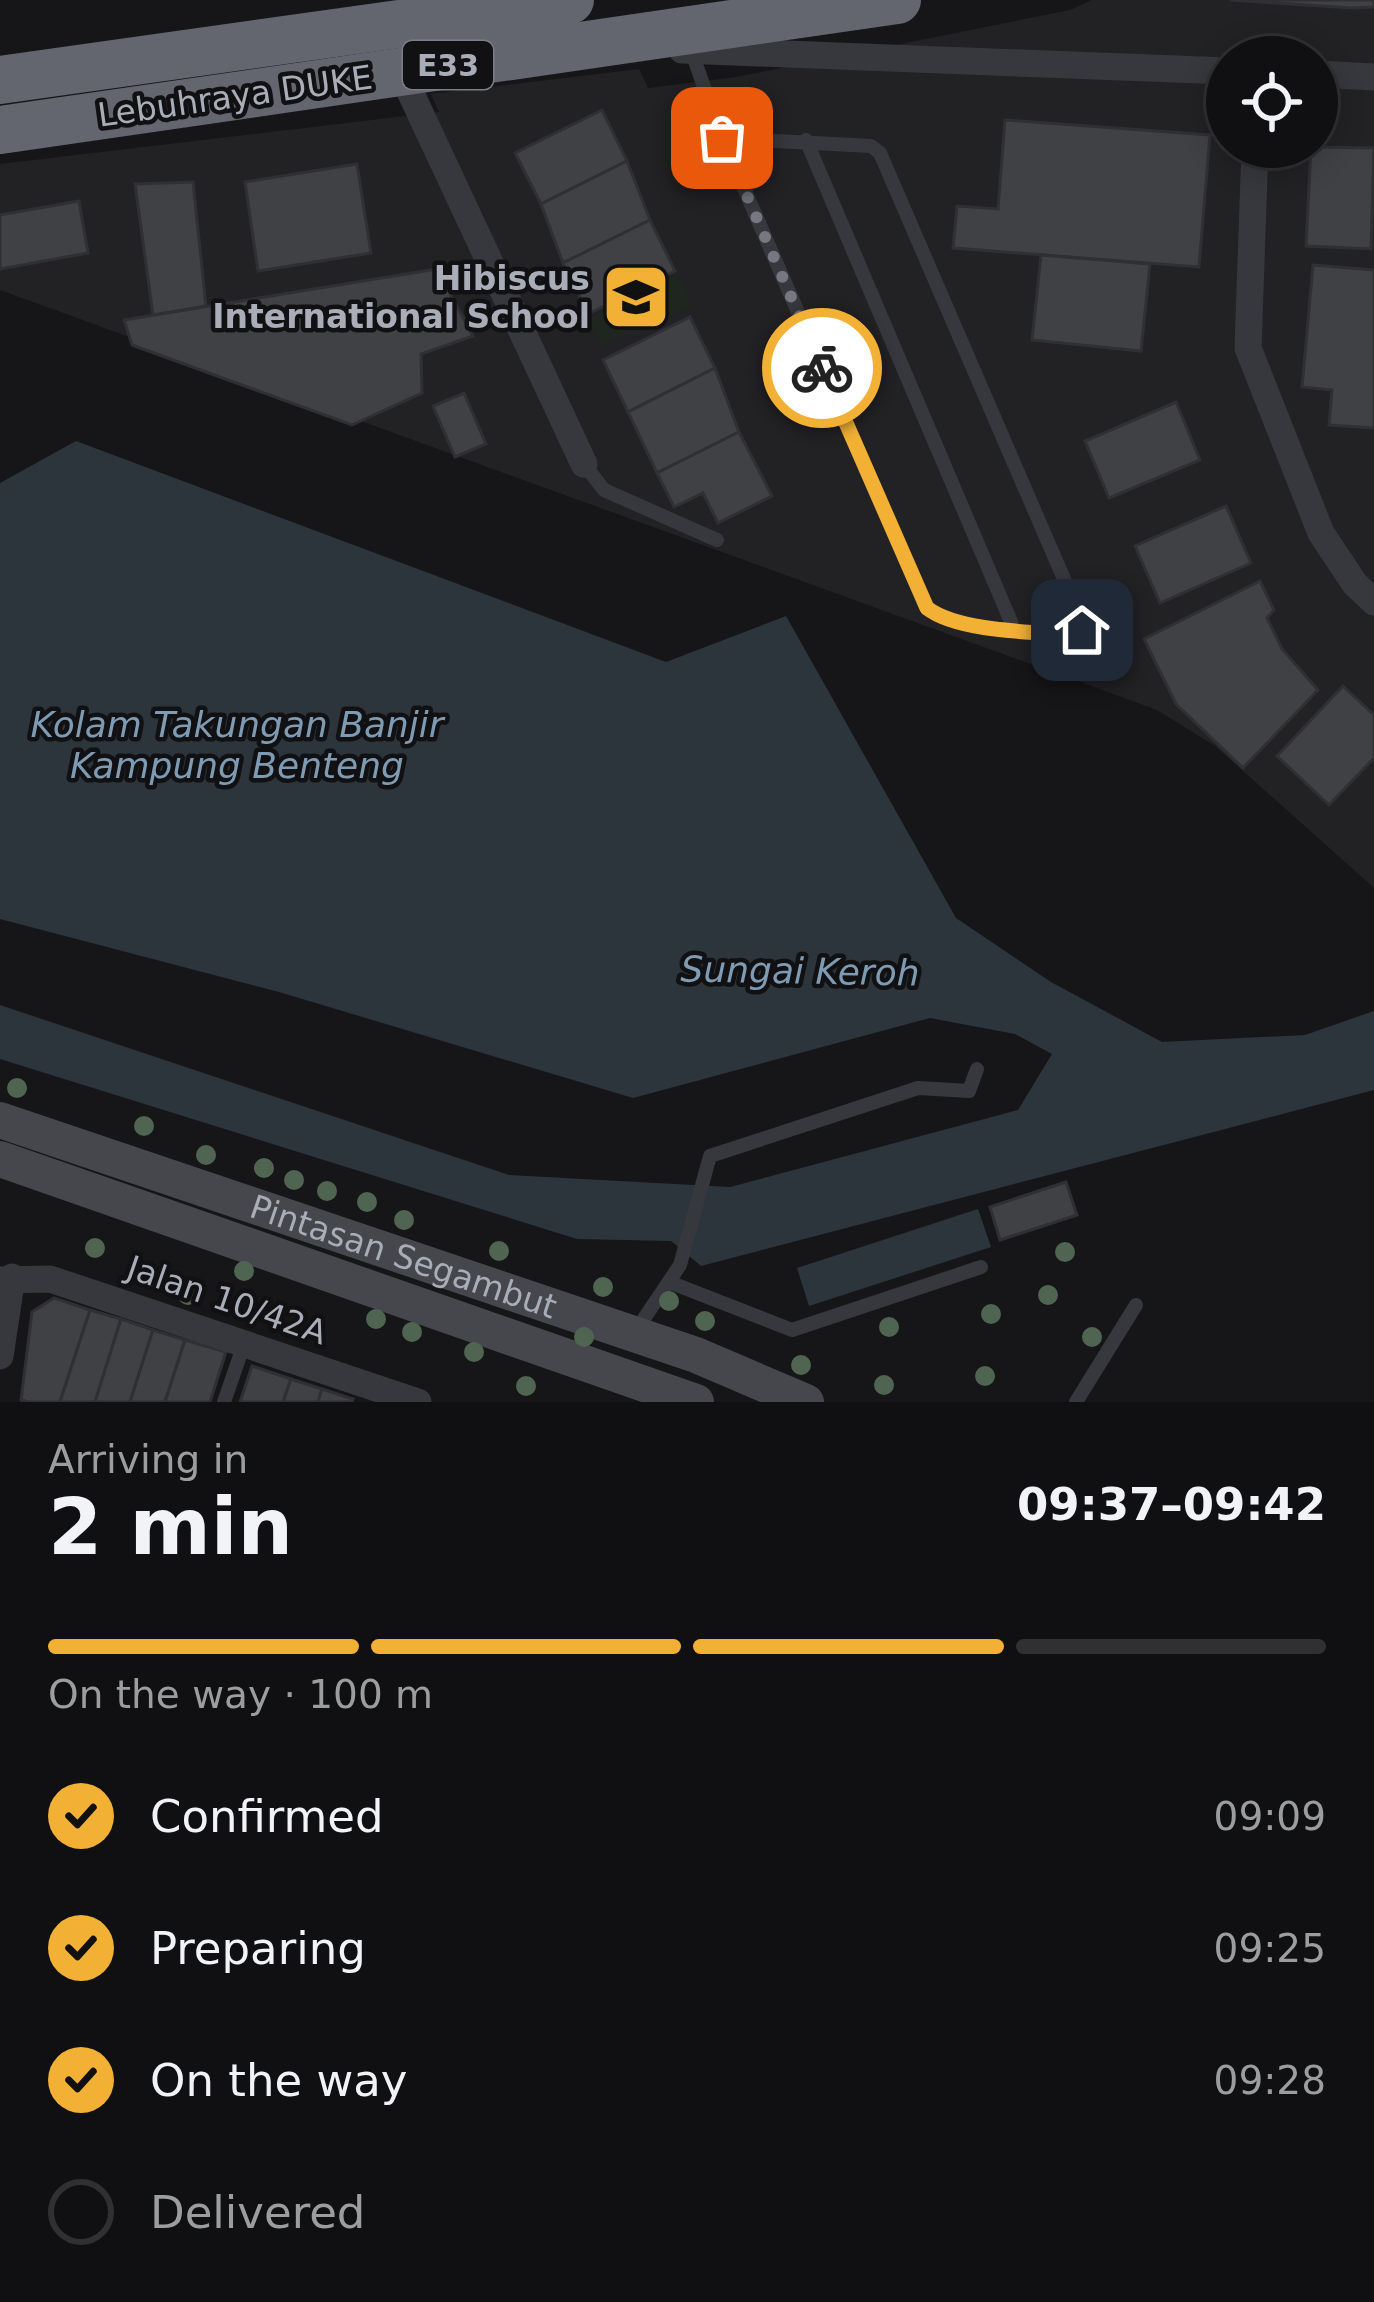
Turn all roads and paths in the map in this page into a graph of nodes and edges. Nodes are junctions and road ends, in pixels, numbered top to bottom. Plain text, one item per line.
1 (570, 0) edge
2 (896, 0) edge
3 (690, 49) junction
4 (1206, 69) edge
5 (1338, 75) edge
6 (1374, 77) edge
7 (0, 80) edge
8 (407, 85) junction
9 (0, 130) edge
10 (722, 138) junction
11 (806, 140) junction
12 (0, 141) edge
13 (1254, 168) edge
14 (584, 464) joint
15 (717, 540) dead end
16 (1374, 602) edge
17 (1015, 631) junction
18 (977, 1069) dead end
19 (0, 1120) edge
20 (0, 1159) edge
21 (981, 1267) dead end
22 (6, 1279) edge
23 (669, 1282) junction
24 (1136, 1304) dead end
25 (634, 1335) junction
26 (244, 1344) junction
27 (0, 1356) edge
28 (224, 1402) edge
29 (418, 1402) edge
30 (696, 1402) edge
31 (806, 1402) edge
32 (1076, 1402) edge

1 - 7 highway, Lebuhraya DUKE / E33
2 - 9 highway, Lebuhraya DUKE / E33
3 - 4 street
3 - 8 street
3 - 10 lane
5 - 6 street
8 - 12 street
8 - 14 street
10 - 11 lane
10 - 17 lane
11 - 17 lane
11 - 17 lane
13 - 16 street
14 - 15 lane
18 - 23 lane
19 - 25 main road, Pintasan Segambut
20 - 30 main road, Pintasan Segambut
21 - 23 lane
22 - 26 street, Jalan 10/42A
22 - 27 street
23 - 25 lane
24 - 32 lane
25 - 31 main road, Pintasan Segambut
26 - 28 lane
26 - 29 street, Jalan 10/42A

